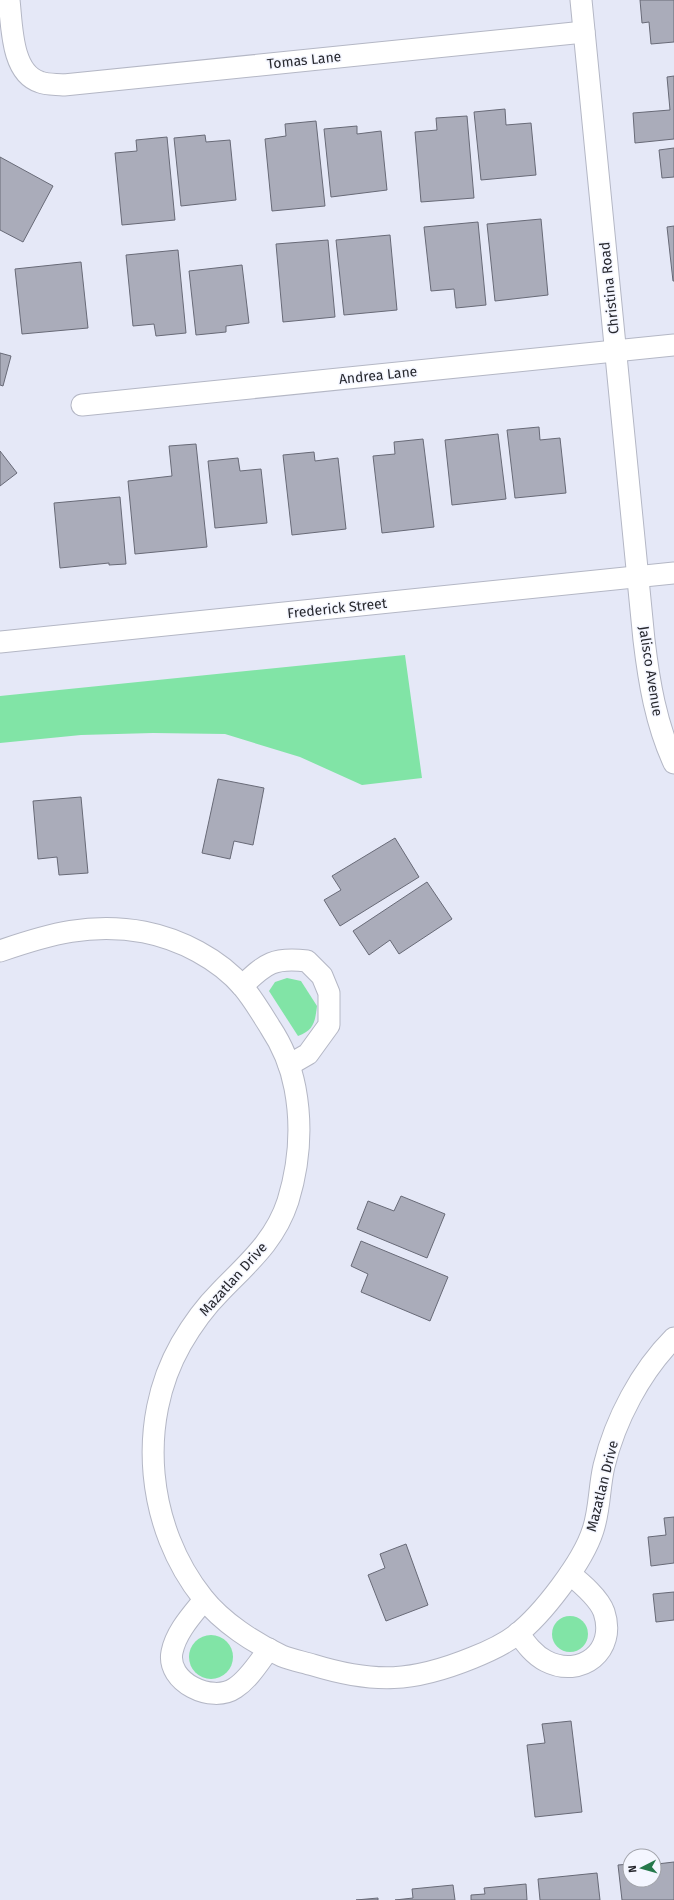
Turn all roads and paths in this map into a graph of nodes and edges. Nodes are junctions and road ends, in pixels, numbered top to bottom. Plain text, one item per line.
1 (9, 0) edge
2 (580, 0) edge
3 (584, 32) junction
4 (674, 345) edge
5 (616, 352) junction
6 (82, 404) dead end
7 (674, 573) edge
8 (638, 576) junction
9 (0, 642) edge
10 (674, 763) edge
11 (0, 951) edge
12 (242, 986) junction
13 (289, 1064) junction
14 (674, 1338) edge
15 (570, 1574) junction
16 (204, 1600) junction
17 (518, 1634) junction
18 (269, 1648) junction

1 - 3 street, Tomas Lane
2 - 3 street, Christina Road
3 - 5 street, Christina Road
4 - 5 street, Andrea Lane
5 - 6 street, Andrea Lane
5 - 8 street, Christina Road
7 - 8 street, Frederick Street
8 - 9 street, Frederick Street
8 - 10 street, Jalisco Avenue
11 - 12 street, Mazatlan Drive
12 - 13 street, Mazatlan Drive
12 - 13 street
13 - 16 street, Mazatlan Drive
14 - 15 street, Mazatlan Drive
15 - 17 street, Mazatlan Drive
15 - 17 street
16 - 18 street, Mazatlan Drive
16 - 18 street
17 - 18 street, Mazatlan Drive

